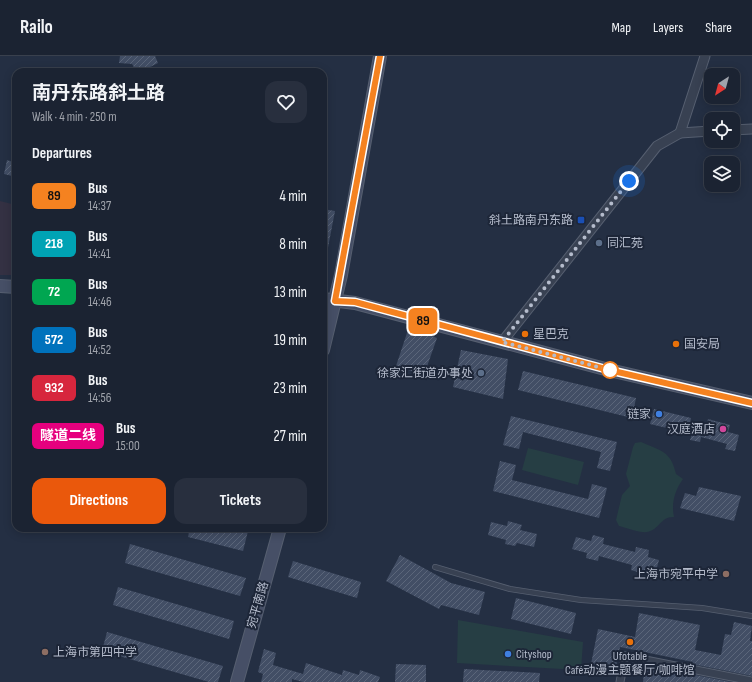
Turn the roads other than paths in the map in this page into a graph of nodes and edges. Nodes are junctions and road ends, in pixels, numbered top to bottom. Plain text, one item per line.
1 (380, 56) edge
2 (704, 56) edge
3 (752, 129) edge
4 (740, 130) edge
5 (704, 131) edge
6 (680, 133) junction
7 (0, 286) edge
8 (12, 287) edge
9 (329, 300) edge
10 (327, 317) edge
11 (502, 342) junction
12 (752, 403) edge
13 (279, 532) edge
14 (435, 566) dead end
15 (752, 616) edge
16 (752, 681) edge
17 (236, 682) edge
18 (620, 682) edge

1 - 9 main road
2 - 6 street
3 - 4 street
5 - 6 street
6 - 11 street
7 - 8 main road
9 - 10 main road
9 - 11 main road
11 - 12 main road
13 - 17 main road, 宛平南路
14 - 15 lane
16 - 18 street

